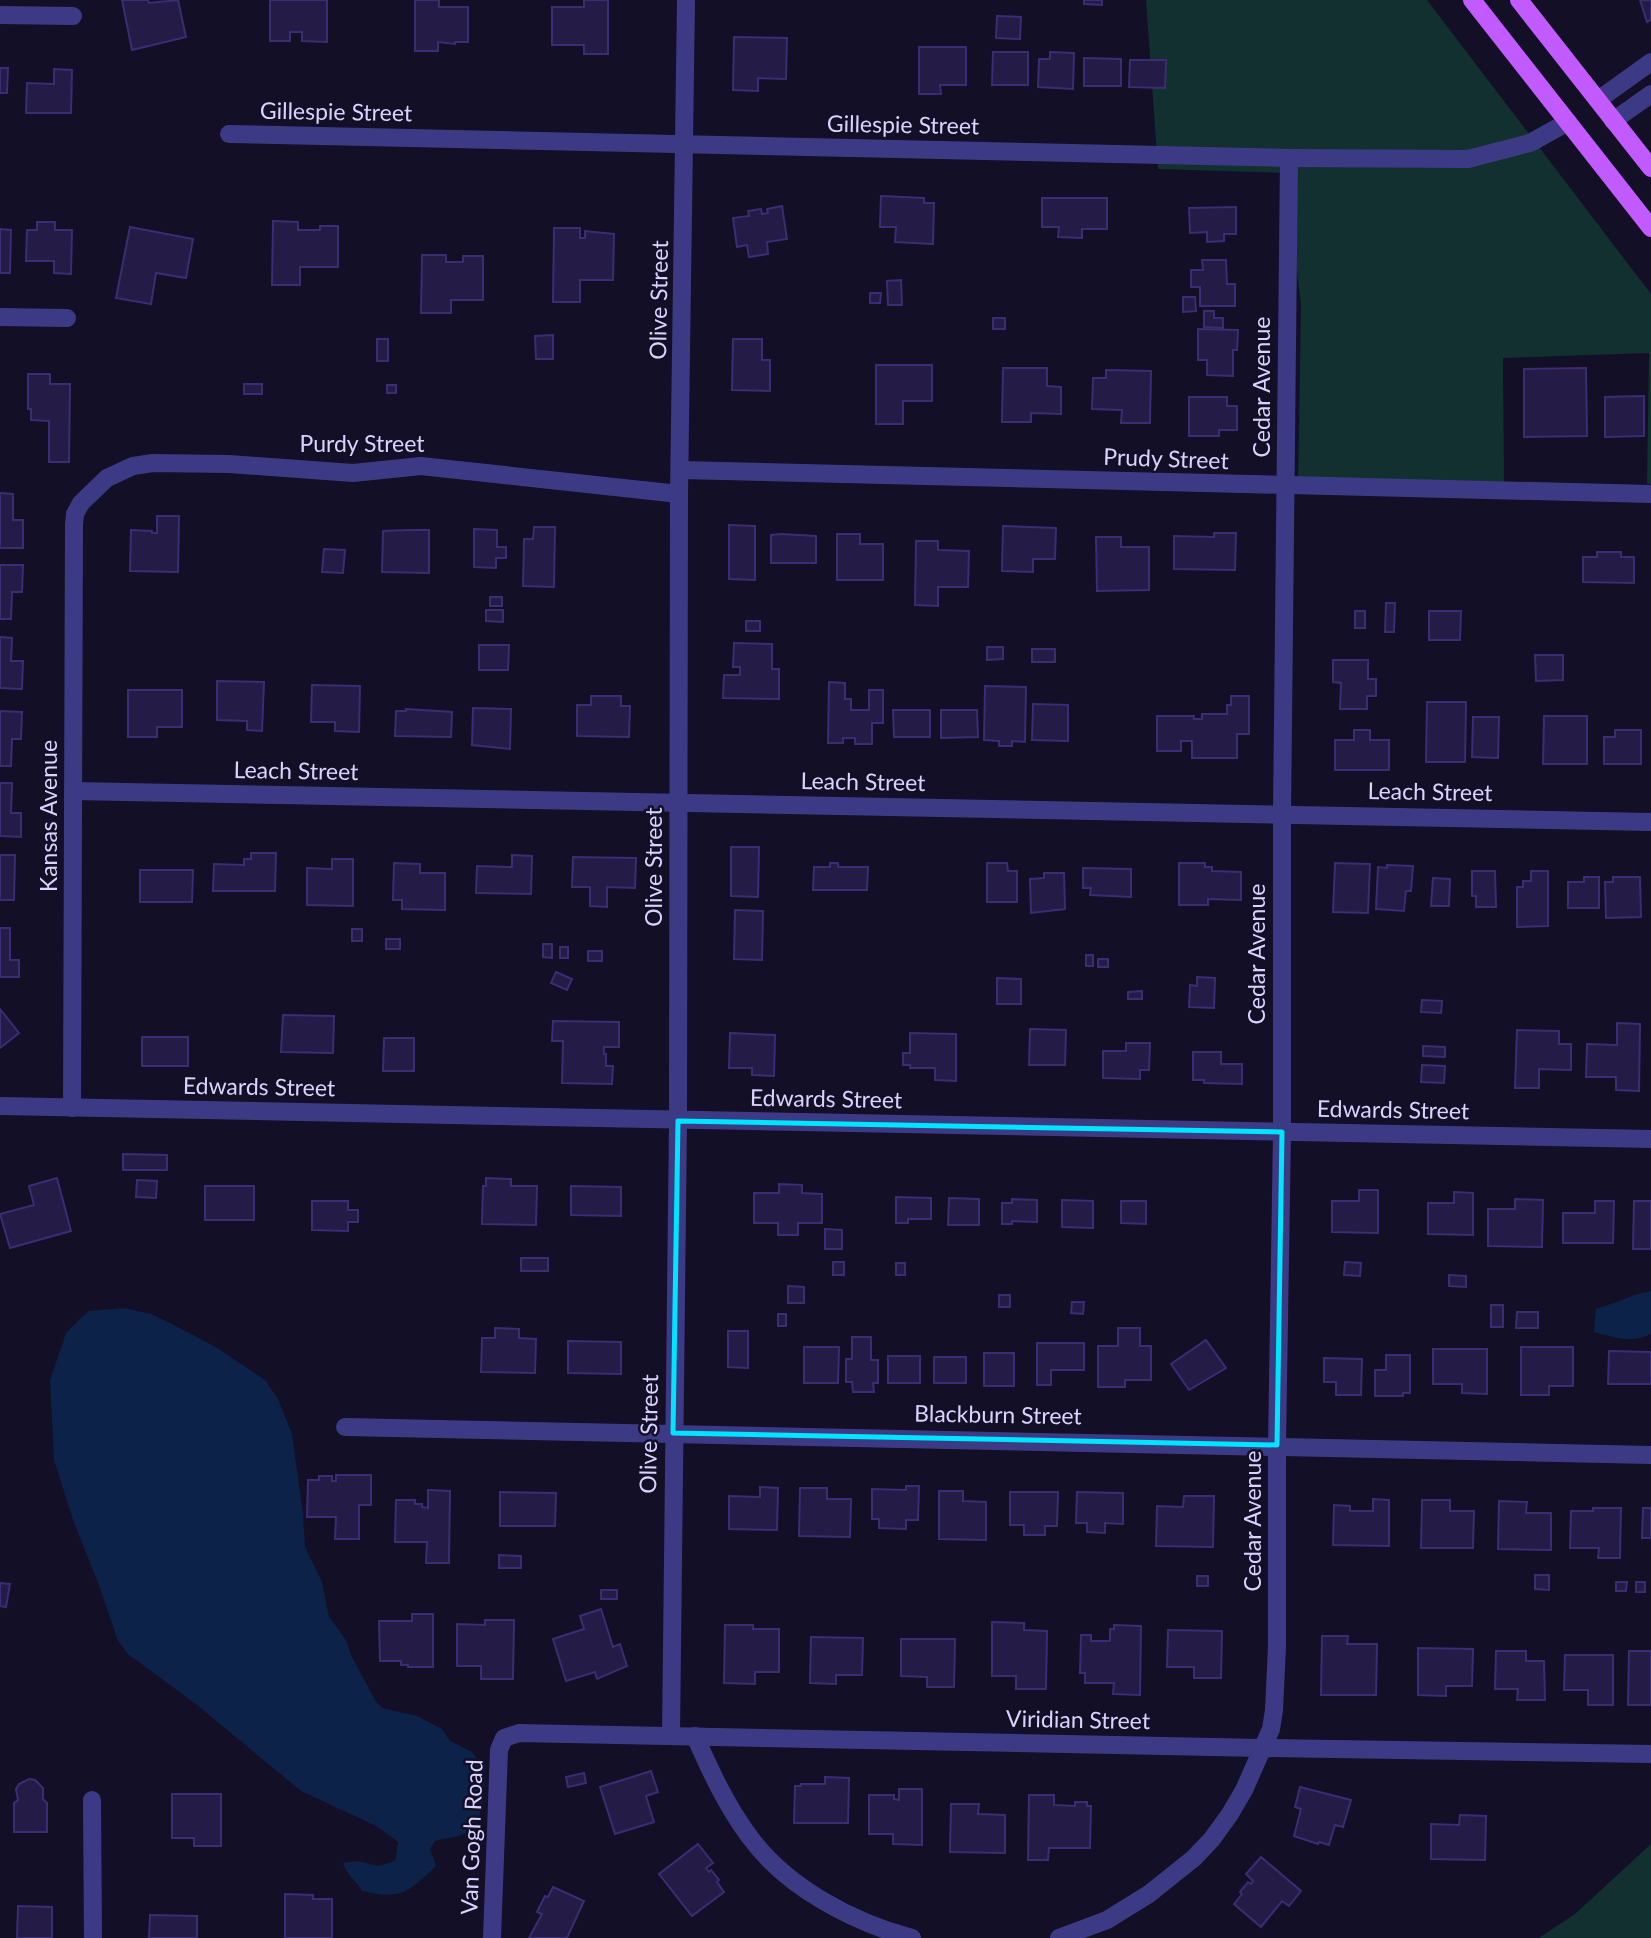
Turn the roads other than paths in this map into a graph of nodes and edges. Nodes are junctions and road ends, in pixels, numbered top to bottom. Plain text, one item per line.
1 (687, 0) edge
2 (1472, 0) edge
3 (1519, 0) edge
4 (0, 15) edge
5 (73, 16) dead end
6 (1651, 62) edge
7 (1651, 94) edge
8 (1598, 100) junction
9 (1614, 121) junction
10 (1568, 122) junction
11 (229, 134) dead end
12 (685, 145) junction
13 (1289, 158) junction
14 (1651, 168) edge
15 (1651, 228) edge
16 (0, 317) edge
17 (67, 318) dead end
18 (681, 470) junction
19 (1286, 487) junction
20 (679, 494) junction
21 (1651, 495) edge
22 (74, 525) joint
23 (73, 791) junction
24 (678, 803) junction
25 (1282, 813) junction
26 (1651, 822) edge
27 (0, 1106) edge
28 (72, 1108) junction
29 (678, 1121) junction
30 (1282, 1132) junction
31 (1651, 1139) edge
32 (345, 1426) dead end
33 (673, 1433) junction
34 (1277, 1446) junction
35 (1651, 1455) edge
36 (671, 1735) junction
37 (695, 1736) junction
38 (504, 1738) joint
39 (1263, 1748) junction
40 (1651, 1754) edge
41 (92, 1800) dead end
42 (93, 1938) edge
43 (492, 1938) edge
44 (912, 1938) edge
45 (1059, 1938) edge

1 - 12 street, Olive Street
2 - 10 main road
3 - 8 main road
4 - 5 street
6 - 8 street
7 - 9 street
8 - 9 main road
9 - 14 main road
10 - 13 street, Gillespie Street
10 - 15 main road
11 - 12 street, Gillespie Street
12 - 13 street, Gillespie Street
12 - 18 street, Olive Street
13 - 19 street, Cedar Avenue
16 - 17 street
18 - 19 street, Prudy Street
18 - 20 street, Olive Street
19 - 21 street, Prudy Street
19 - 25 street, Cedar Avenue
20 - 22 street, Purdy Street
20 - 24 street, Olive Street
22 - 23 street, Kansas Avenue
23 - 24 street, Leach Street
23 - 28 street, Kansas Avenue
24 - 25 street, Leach Street
24 - 29 street, Olive Street
25 - 26 street, Leach Street
25 - 30 street, Cedar Avenue
27 - 28 street, Edwards Street
28 - 29 street, Edwards Street
29 - 30 street, Edwards Street
29 - 33 street, Olive Street
30 - 31 street, Edwards Street
30 - 34 street, Cedar Avenue
32 - 33 street, Blackburn Street
33 - 34 street, Blackburn Street
33 - 36 street, Olive Street
34 - 35 street, Blackburn Street
34 - 39 street, Cedar Avenue
36 - 37 street, Viridian Street
36 - 38 street, Viridian Street
37 - 39 street, Viridian Street
37 - 44 street
38 - 43 street, Van Gogh Road
39 - 40 street, Viridian Street
39 - 45 street, Cedar Avenue
41 - 42 street

